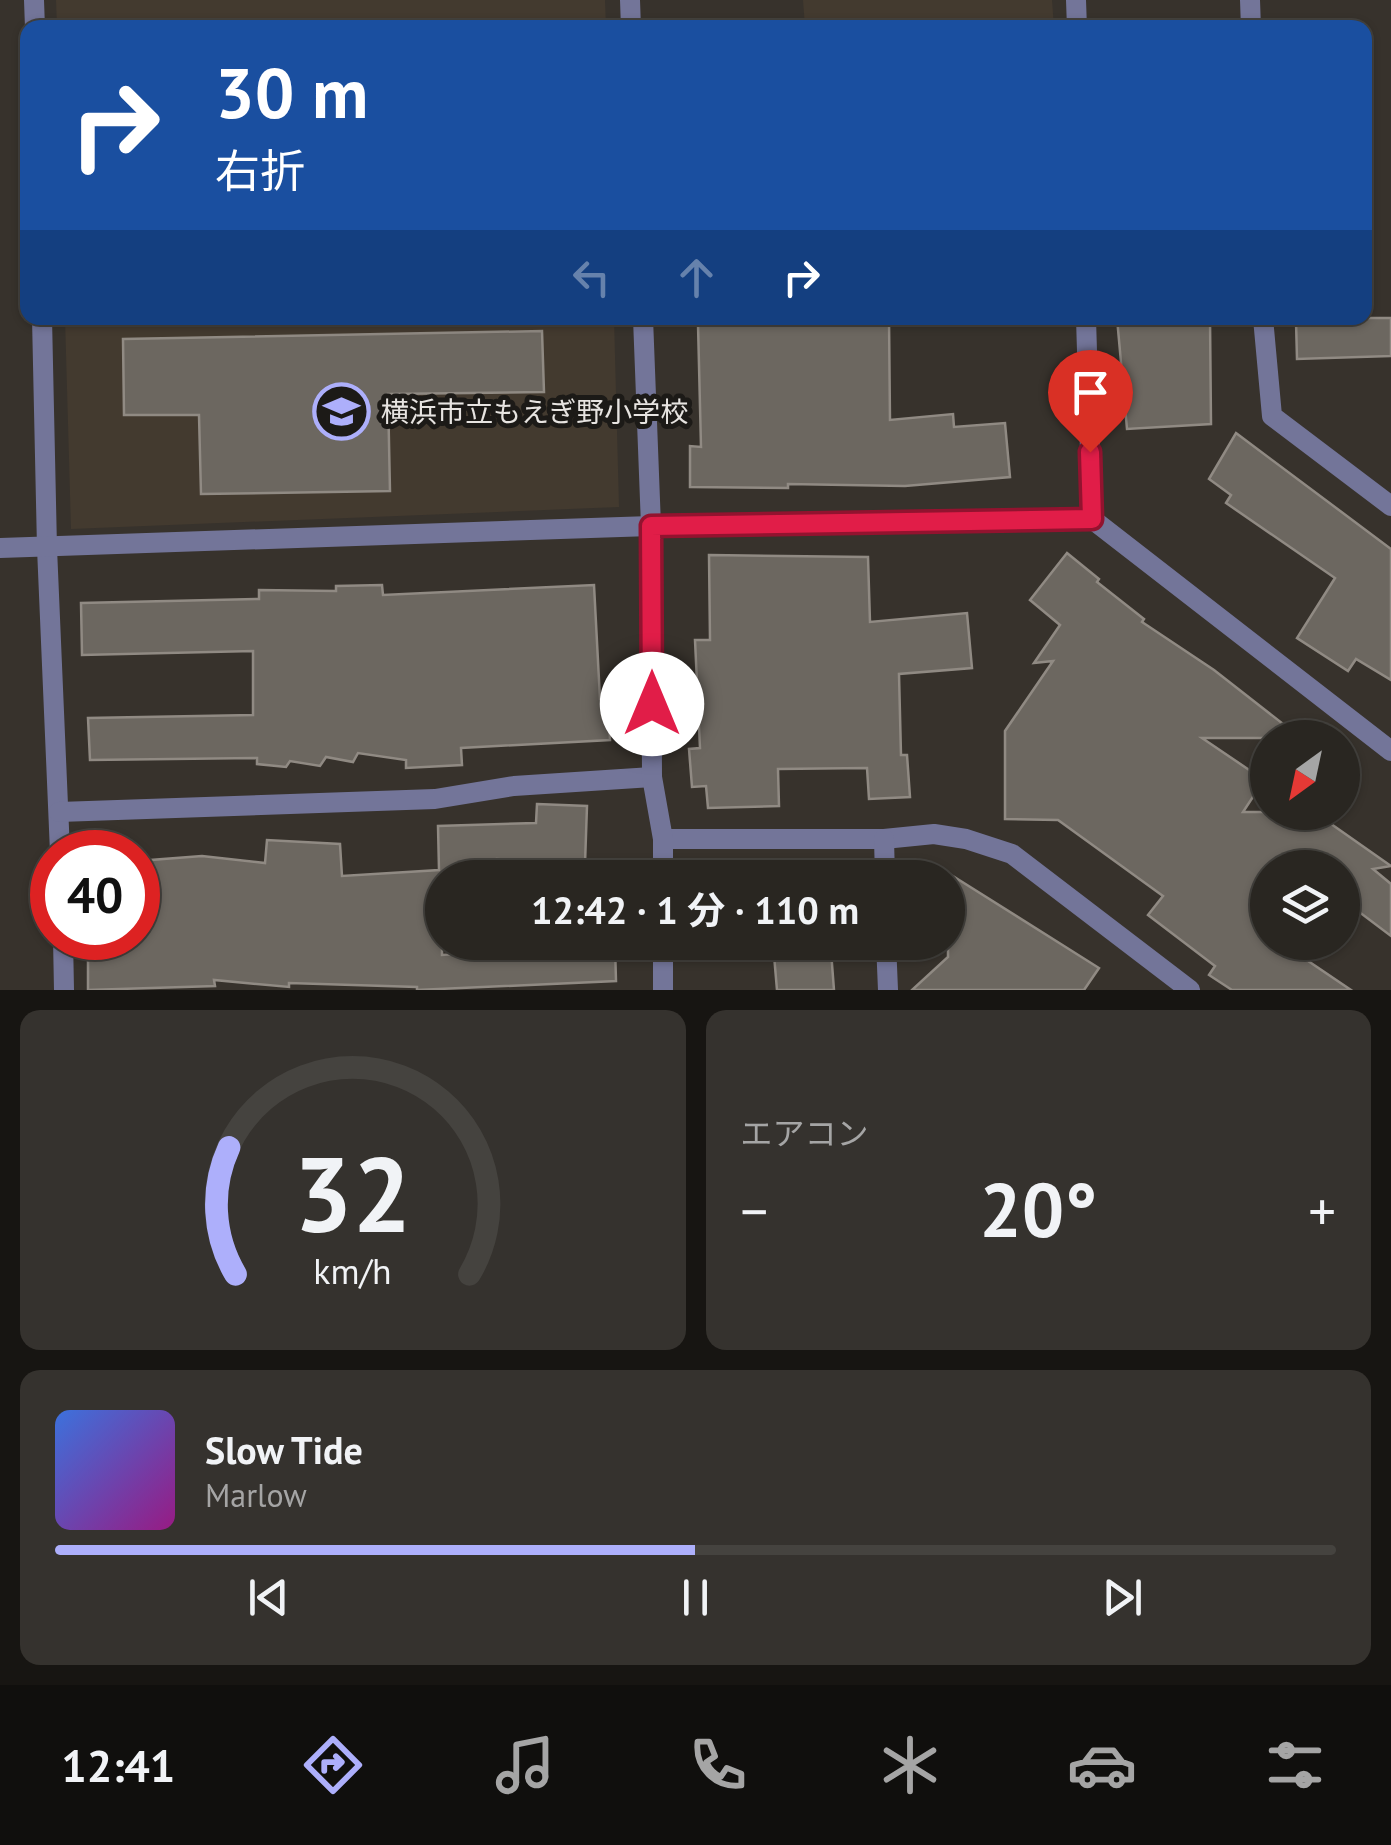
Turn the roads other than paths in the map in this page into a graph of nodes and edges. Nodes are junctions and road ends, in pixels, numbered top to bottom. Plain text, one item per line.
1 (42, 325) edge
2 (643, 325) edge
3 (1086, 325) edge
4 (1264, 325) edge
5 (1391, 506) edge
6 (1092, 519) junction
7 (651, 526) junction
8 (0, 548) edge
9 (47, 548) junction
10 (1391, 752) edge
11 (652, 777) junction
12 (59, 812) junction
13 (59, 830) edge
14 (663, 839) junction
15 (884, 839) junction
16 (663, 860) edge
17 (884, 860) edge
18 (63, 960) edge
19 (663, 960) edge
20 (887, 960) edge
21 (64, 990) edge
22 (663, 990) edge
23 (888, 990) edge
24 (1190, 990) edge

1 - 9 street
2 - 7 street
3 - 6 street
4 - 5 street
6 - 7 street
6 - 10 street
7 - 9 street
7 - 11 street
8 - 9 street
9 - 12 street
11 - 12 street
11 - 14 street
12 - 13 street
14 - 15 street
14 - 16 street
15 - 17 street
15 - 24 street
18 - 21 street
19 - 22 street
20 - 23 street

